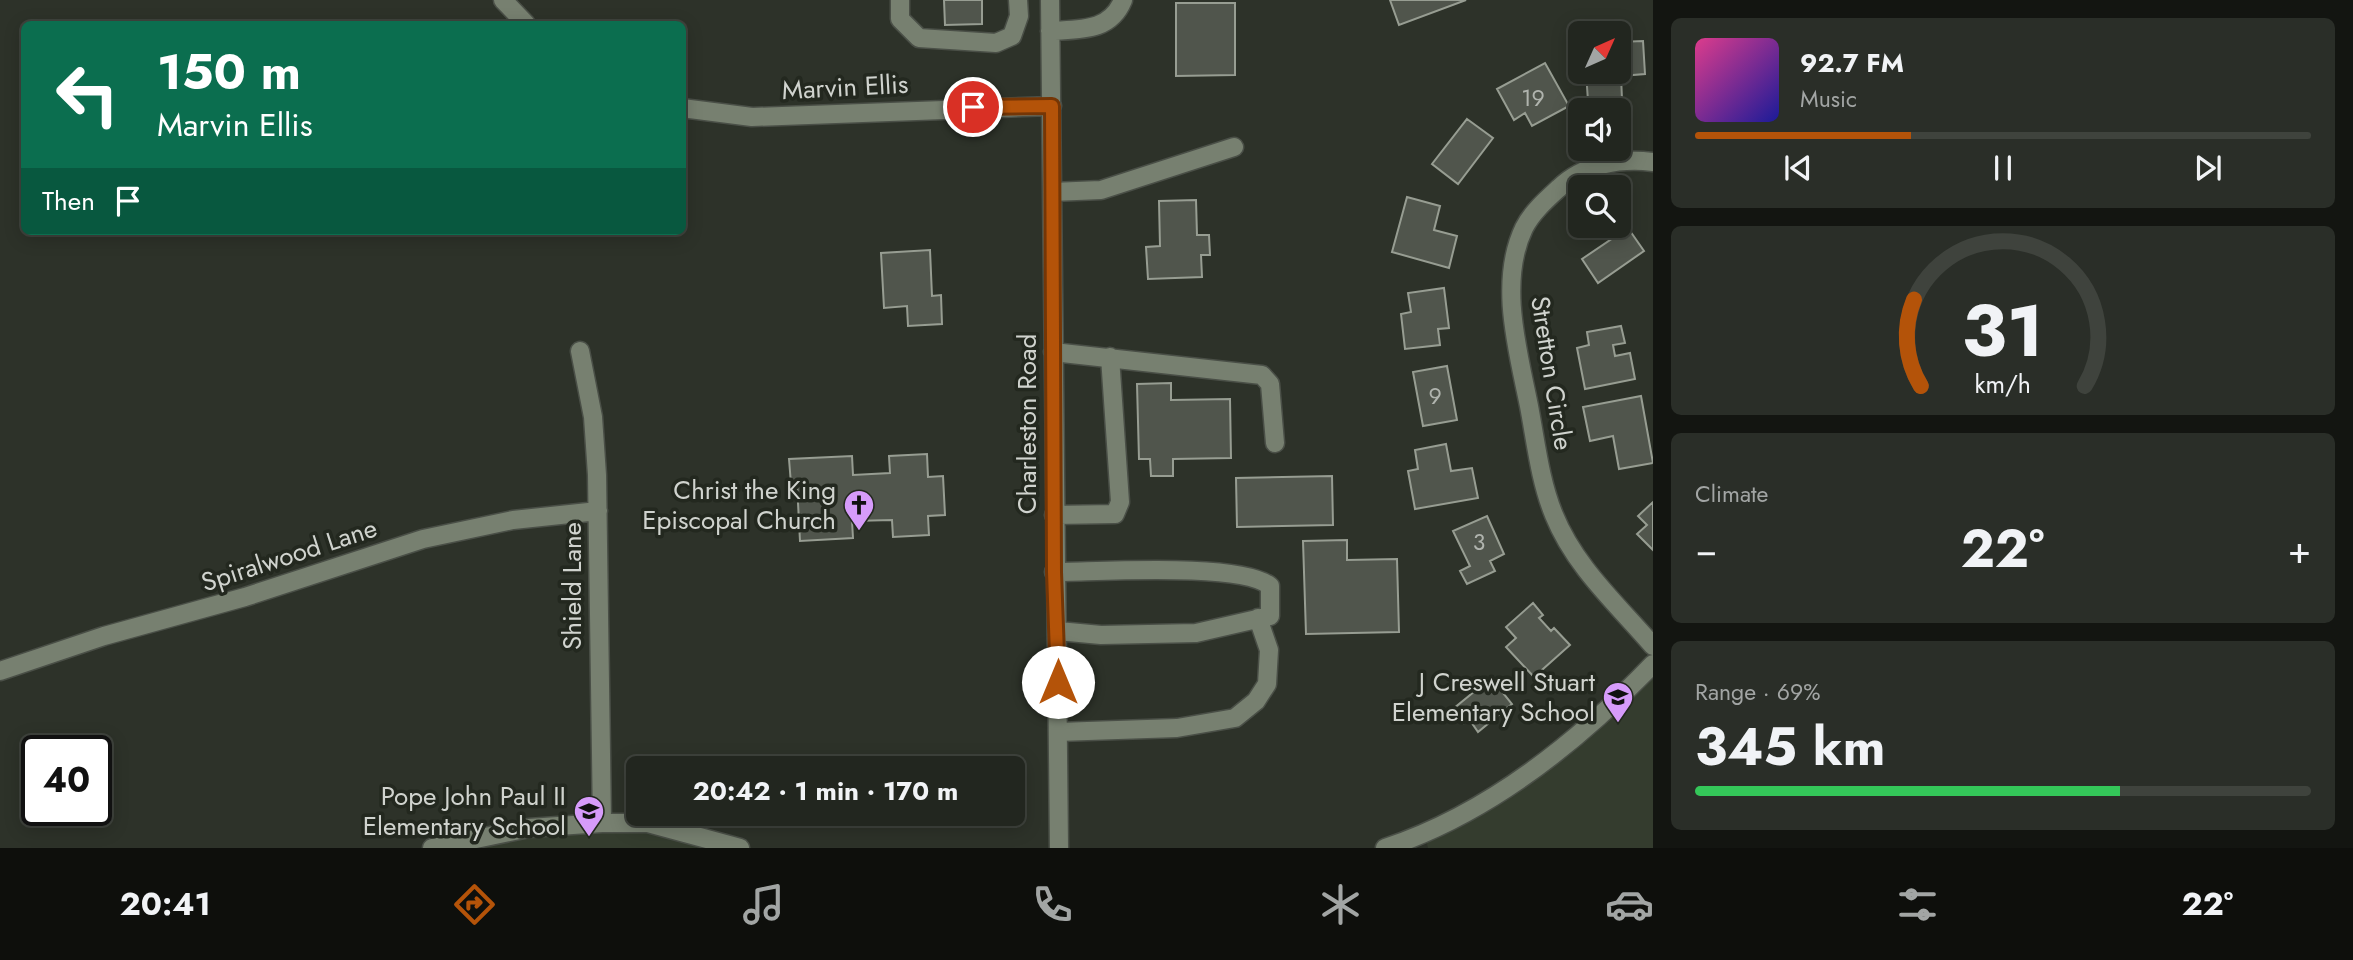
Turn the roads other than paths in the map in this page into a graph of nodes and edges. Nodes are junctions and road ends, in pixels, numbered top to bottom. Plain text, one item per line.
1 (503, 0) edge
2 (900, 0) edge
3 (1018, 0) edge
4 (1050, 0) edge
5 (1123, 0) edge
6 (523, 21) edge
7 (1050, 31) junction
8 (1052, 106) junction
9 (686, 109) edge
10 (1234, 147) dead end
11 (1653, 162) edge
12 (1052, 192) junction
13 (580, 351) dead end
14 (1053, 352) junction
15 (1110, 358) junction
16 (1275, 443) dead end
17 (598, 511) junction
18 (1054, 515) junction
19 (1054, 572) junction
20 (1258, 618) junction
21 (1058, 631) junction
22 (1653, 646) edge
23 (1653, 664) edge
24 (0, 671) edge
25 (1058, 732) junction
26 (602, 823) junction
27 (432, 848) edge
28 (740, 848) edge
29 (1059, 848) edge
30 (1385, 848) edge

1 - 6 street
2 - 3 street
4 - 7 street, Charleston Road
5 - 7 street
7 - 8 street, Charleston Road
8 - 9 street, Marvin Ellis
8 - 12 street, Charleston Road
10 - 12 street
11 - 22 street, Stretton Circle
12 - 14 street, Charleston Road
13 - 17 street, Shield Lane
14 - 15 street
14 - 18 street, Charleston Road
15 - 16 street
15 - 18 street
17 - 24 street, Spiralwood Lane
17 - 26 street, Shield Lane
18 - 19 street, Charleston Road
19 - 20 street
19 - 21 street, Charleston Road
20 - 21 street
20 - 25 street
21 - 25 street, Charleston Road
23 - 30 street
25 - 29 street, Charleston Road
26 - 27 street
26 - 28 street

